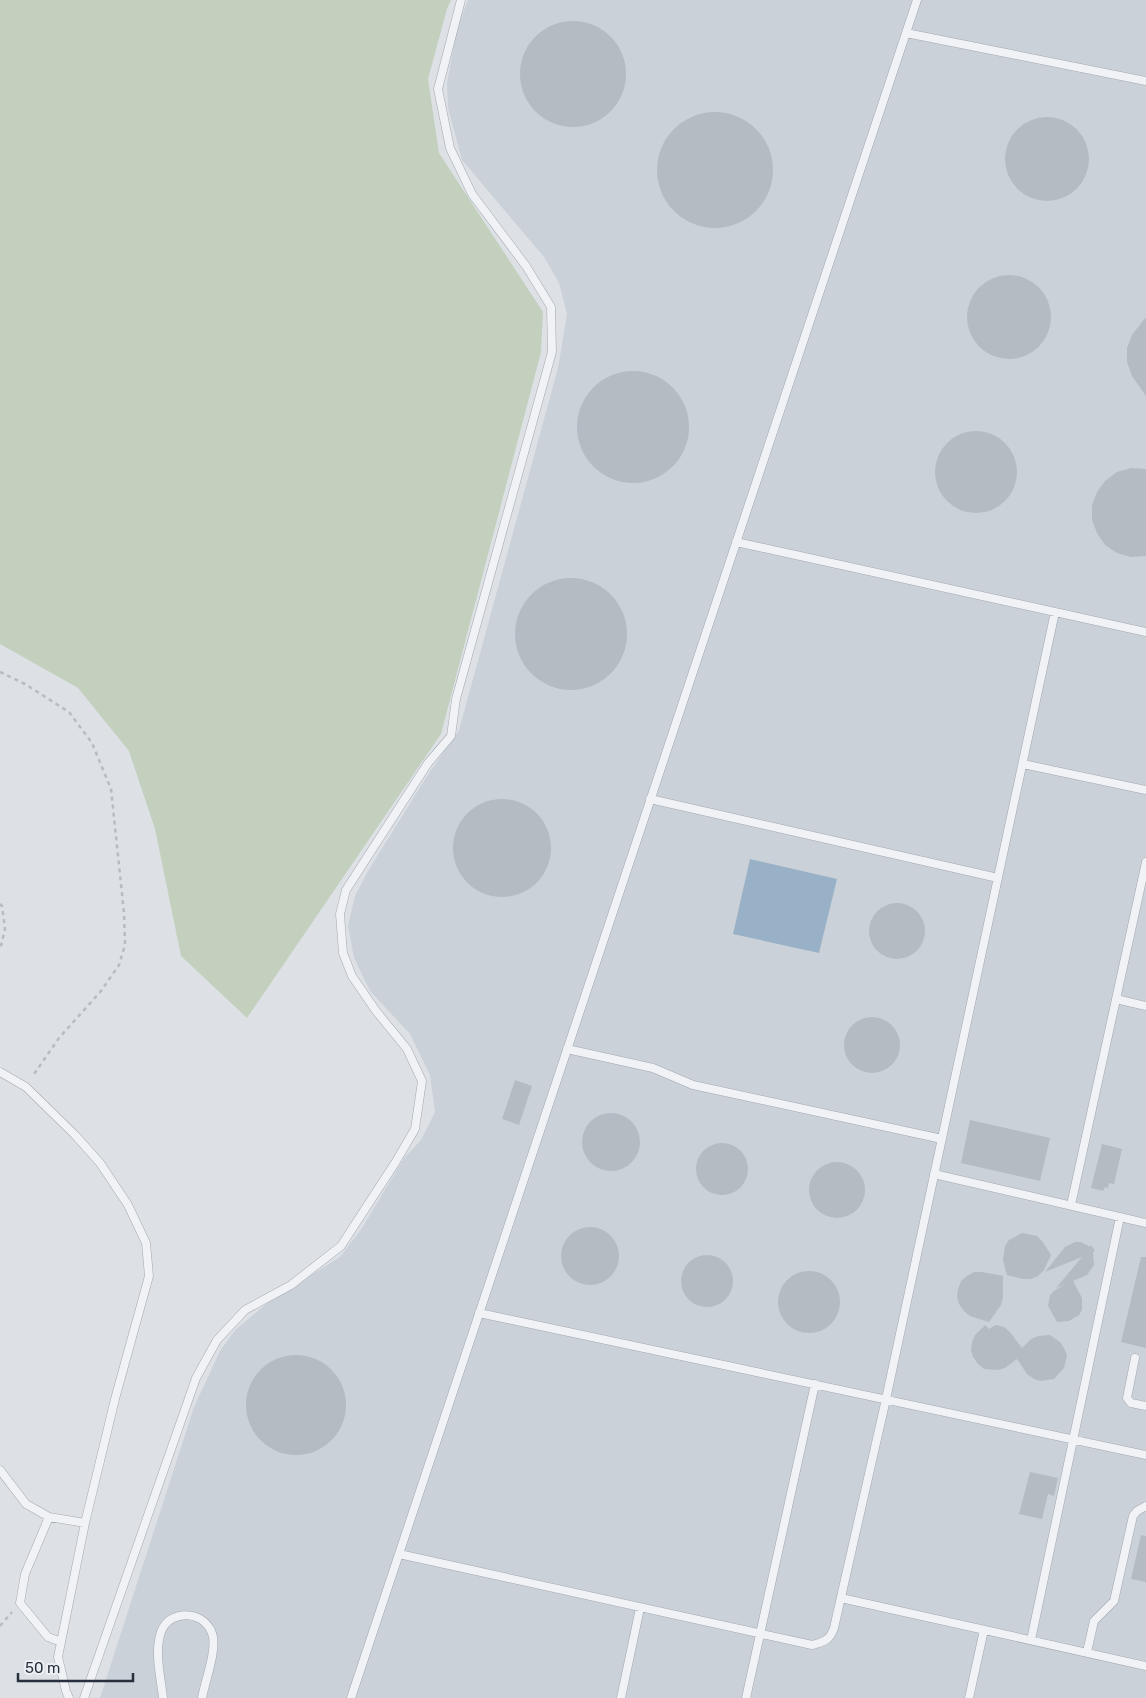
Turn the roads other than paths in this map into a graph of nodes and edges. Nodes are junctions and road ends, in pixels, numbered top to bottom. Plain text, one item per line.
1 (461, 0) edge
2 (916, 0) edge
3 (906, 32) junction
4 (1146, 81) edge
5 (736, 542) junction
6 (1055, 612) junction
7 (1146, 632) edge
8 (1023, 764) junction
9 (1146, 790) edge
10 (650, 799) junction
11 (1146, 862) edge
12 (998, 878) junction
13 (1116, 999) junction
14 (1146, 1006) edge
15 (567, 1049) junction
16 (0, 1072) edge
17 (942, 1140) junction
18 (934, 1174) junction
19 (1072, 1205) junction
20 (1120, 1217) junction
21 (1146, 1223) edge
22 (479, 1313) junction
23 (1134, 1358) dead end
24 (814, 1384) junction
25 (886, 1399) junction
26 (1146, 1406) edge
27 (1074, 1440) junction
28 (1146, 1455) edge
29 (0, 1470) edge
30 (1146, 1506) edge
31 (49, 1517) junction
32 (85, 1524) junction
33 (399, 1554) junction
34 (841, 1598) junction
35 (640, 1608) junction
36 (984, 1630) junction
37 (761, 1634) junction
38 (1031, 1640) junction
39 (61, 1642) junction
40 (1087, 1652) junction
41 (1146, 1666) edge
42 (69, 1698) edge
43 (84, 1698) edge
44 (163, 1698) edge
45 (202, 1698) edge
46 (351, 1698) edge
47 (621, 1698) edge
48 (746, 1698) edge
49 (969, 1698) edge

1 - 43 lane
2 - 3 lane
3 - 4 lane
3 - 5 lane
5 - 6 lane
5 - 10 lane
6 - 7 lane
6 - 8 lane
8 - 9 lane
8 - 12 lane
10 - 12 lane
10 - 15 lane
11 - 13 lane
12 - 17 lane
13 - 14 lane
13 - 19 lane
15 - 17 lane
15 - 22 lane
16 - 32 lane
17 - 18 lane
18 - 19 lane
18 - 25 lane
19 - 20 lane
20 - 21 lane
20 - 27 lane
22 - 24 lane
22 - 33 lane
23 - 26 lane
24 - 25 lane
24 - 37 lane
25 - 27 lane
25 - 34 lane
27 - 28 lane
27 - 38 lane
29 - 31 lane
30 - 40 lane
31 - 32 lane
31 - 39 lane
32 - 39 lane
33 - 35 lane
33 - 46 lane
34 - 36 lane
34 - 37 lane
35 - 37 lane
35 - 47 lane
36 - 38 lane
36 - 49 lane
37 - 48 lane
38 - 40 lane
39 - 42 lane
40 - 41 lane
44 - 45 lane

